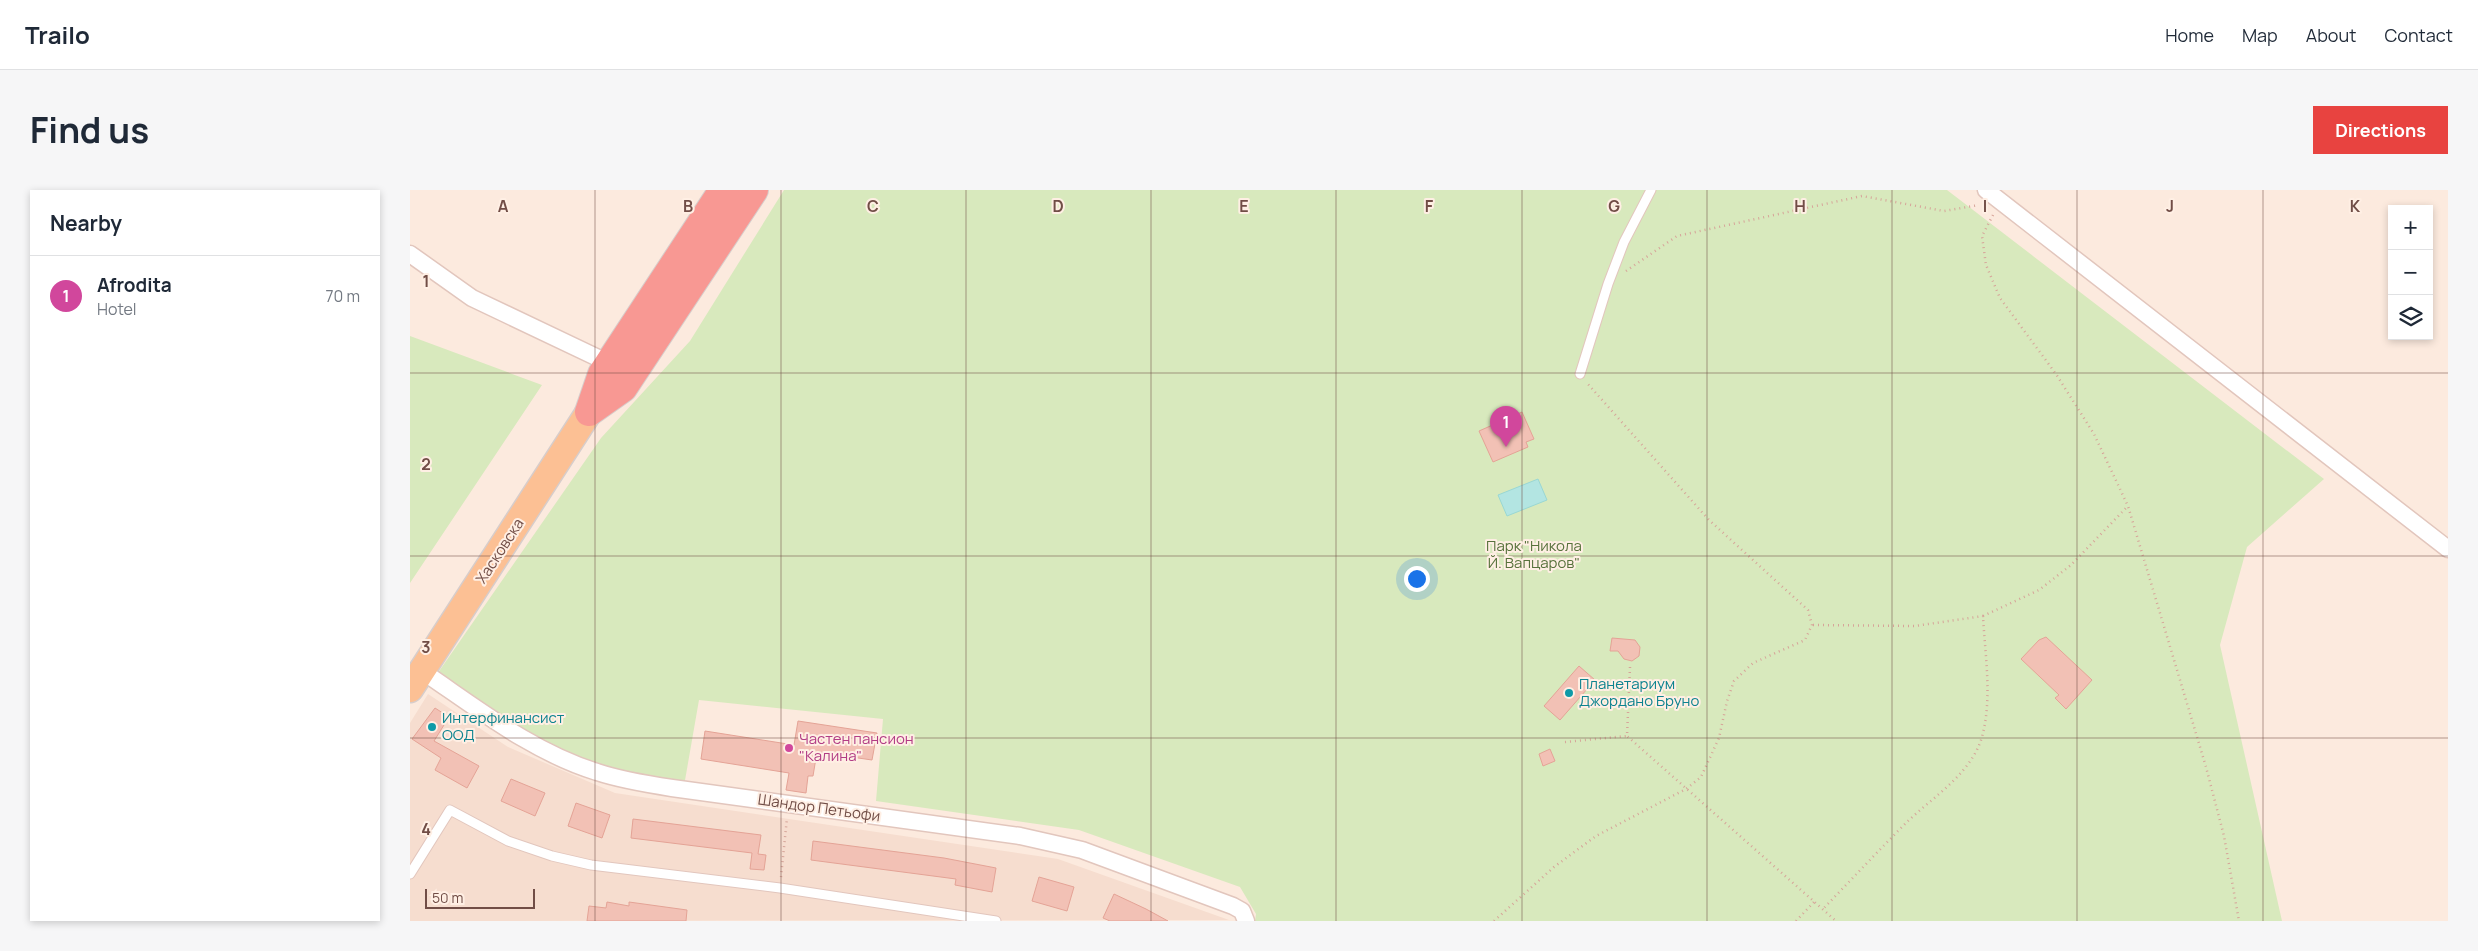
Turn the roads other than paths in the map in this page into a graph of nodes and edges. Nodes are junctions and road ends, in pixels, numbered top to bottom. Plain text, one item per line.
1 (723, 190) edge
2 (754, 190) edge
3 (1651, 190) edge
4 (1986, 190) edge
5 (410, 254) edge
6 (621, 369) junction
7 (1580, 374) road end
8 (589, 412) joint
9 (2448, 549) edge
10 (416, 680) edge
11 (410, 874) edge
12 (996, 921) edge
13 (1246, 921) edge

1 - 6 highway
2 - 6 highway
3 - 7 lane
4 - 9 street
5 - 6 street
6 - 8 highway
8 - 10 main road, Хасковска
10 - 13 street, Шандор Петьофи
11 - 12 lane

